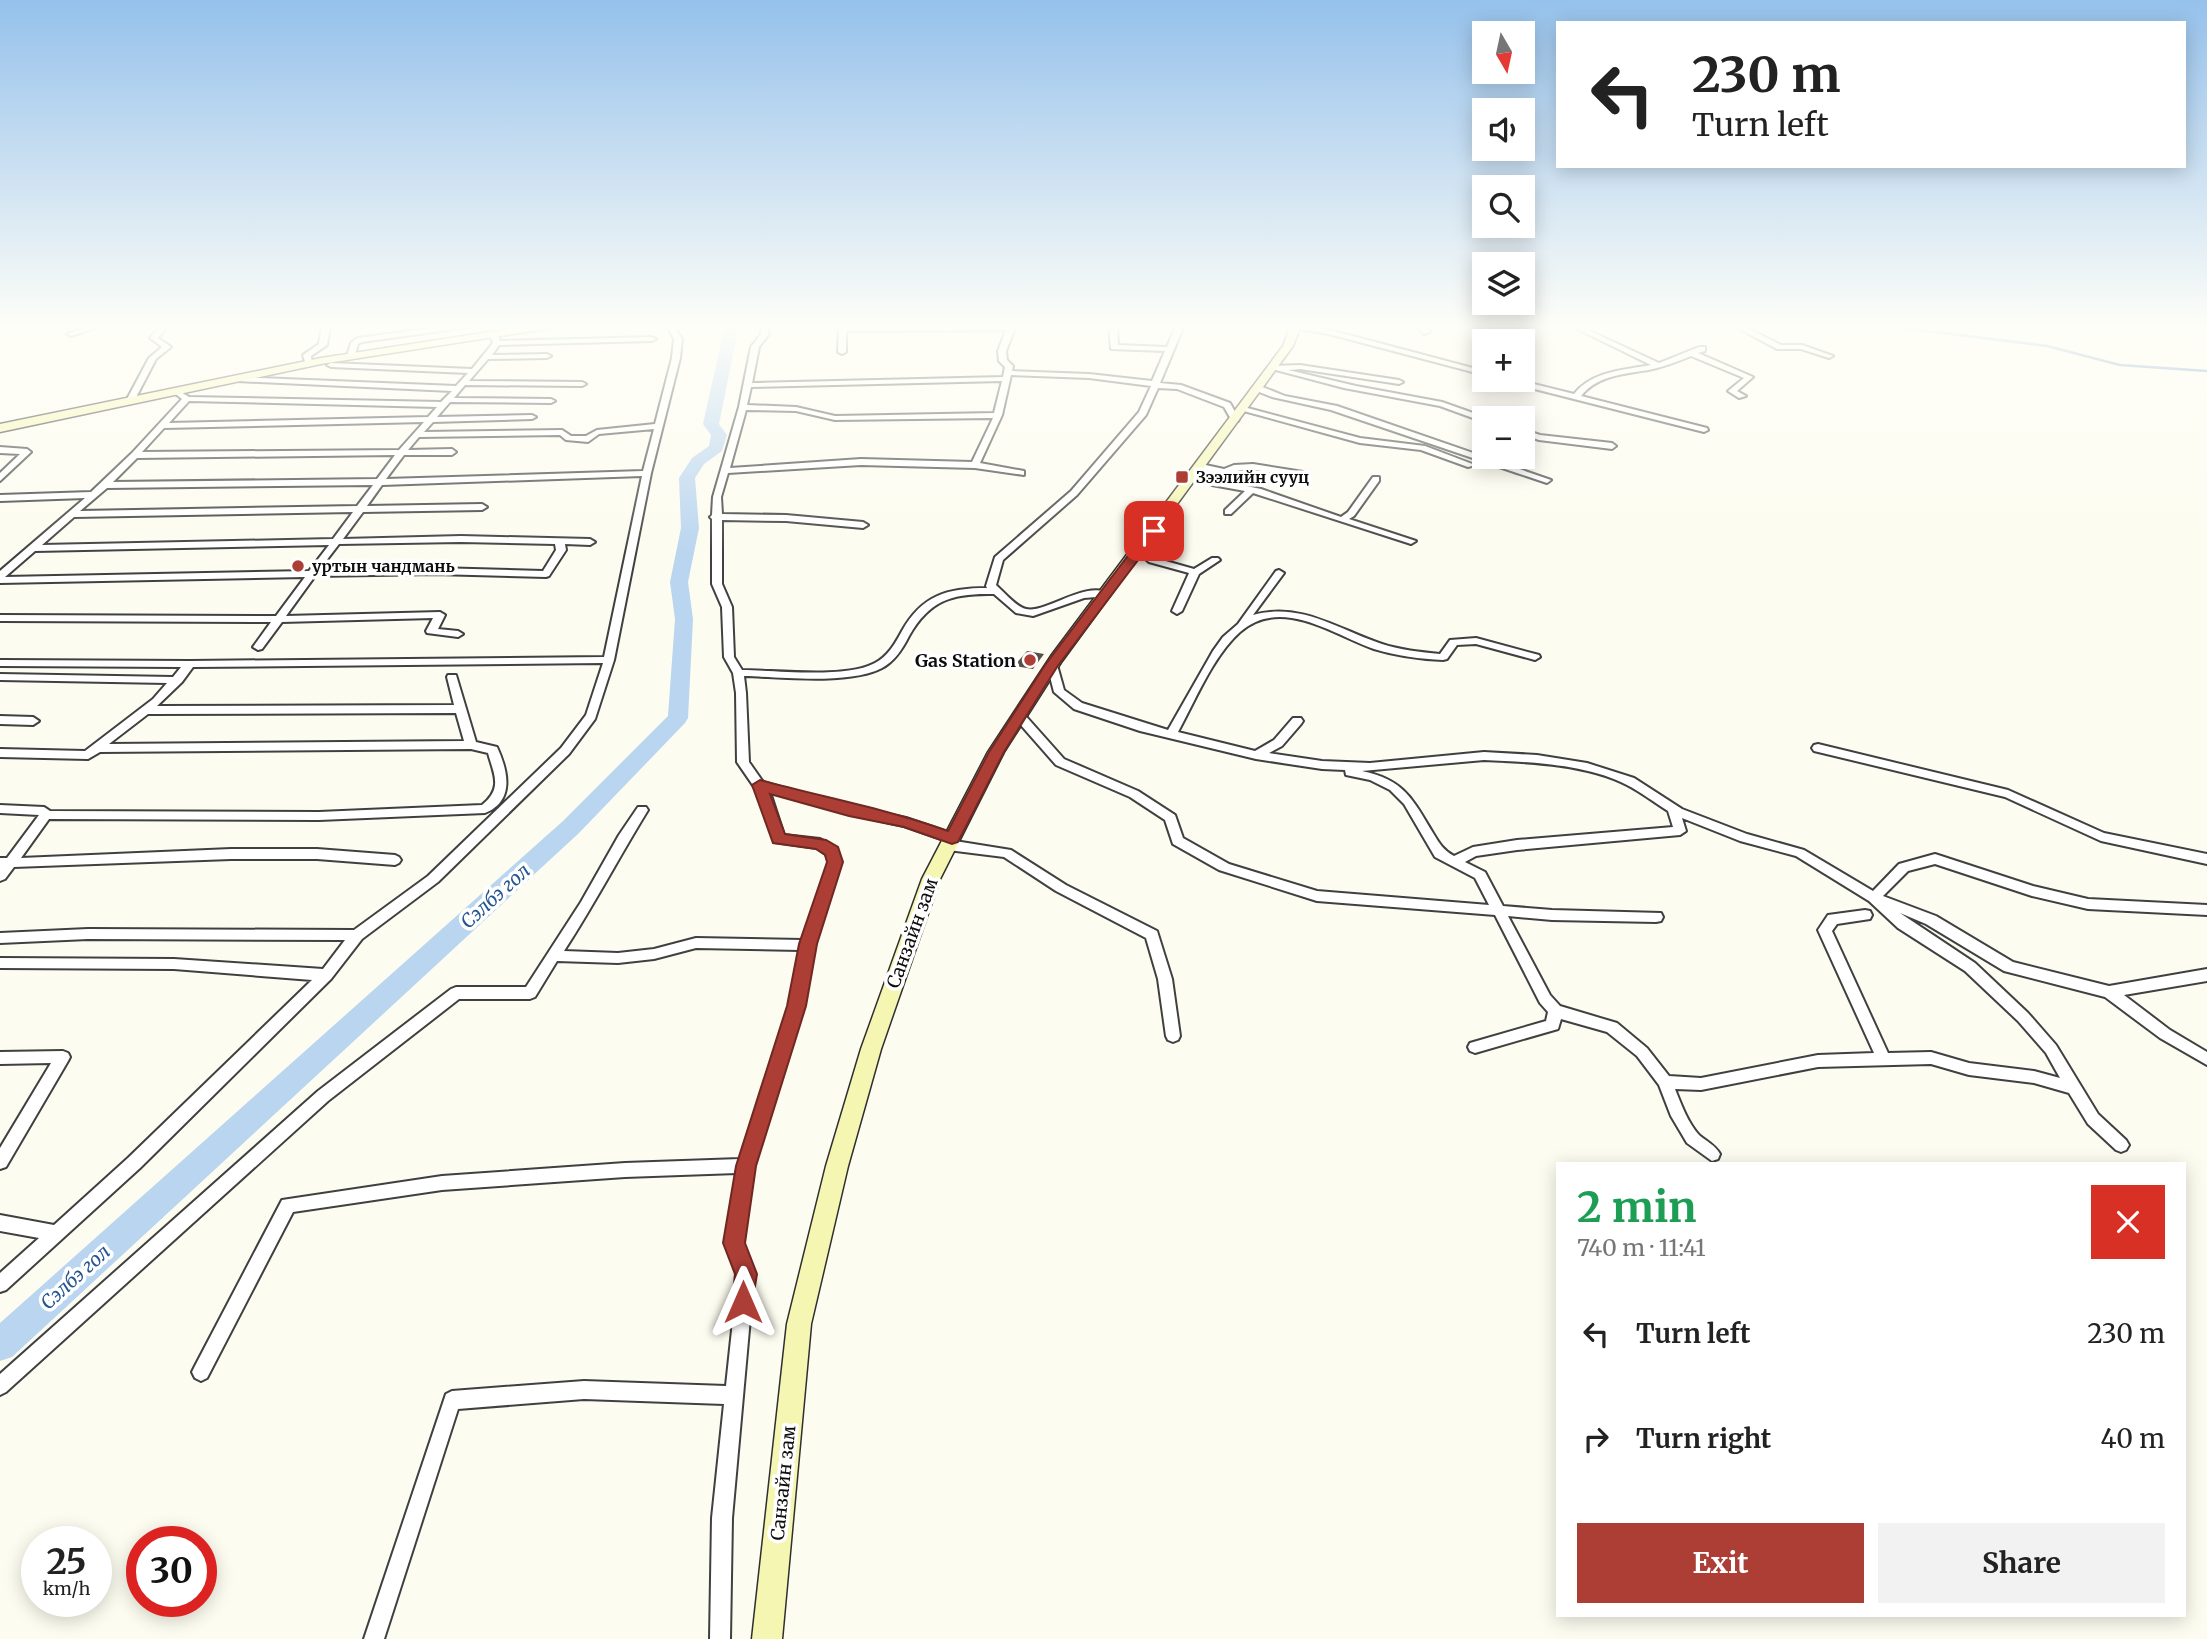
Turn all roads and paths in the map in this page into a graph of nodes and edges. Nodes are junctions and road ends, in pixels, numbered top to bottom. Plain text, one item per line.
1 (128, 401) edge
2 (185, 401) edge
3 (349, 401) edge
4 (526, 401) edge
5 (664, 401) edge
6 (744, 401) edge
7 (1001, 401) edge
8 (1148, 401) edge
9 (1218, 401) edge
10 (1248, 401) edge
11 (1310, 401) edge
12 (1432, 401) edge
13 (1593, 401) edge
14 (447, 403) junction
15 (743, 407) junction
16 (1239, 414) junction
17 (1472, 414) edge
18 (998, 415) junction
19 (532, 418) dead end
20 (429, 421) junction
21 (164, 426) junction
22 (658, 426) junction
23 (0, 428) edge
24 (1704, 430) dead end
25 (416, 435) junction
26 (1535, 436) edge
27 (1427, 437) junction
28 (1612, 446) dead end
29 (1416, 447) junction
30 (0, 450) edge
31 (402, 452) junction
32 (452, 452) dead end
33 (135, 455) junction
34 (975, 465) junction
35 (1471, 465) dead end
36 (1201, 467) junction
37 (726, 471) junction
38 (1225, 472) junction
39 (647, 473) junction
40 (1021, 473) dead end
41 (1300, 474) dead end
42 (0, 478) edge
43 (1376, 479) dead end
44 (1547, 480) dead end
45 (381, 482) junction
46 (105, 485) junction
47 (1251, 490) junction
48 (95, 495) junction
49 (0, 498) edge
50 (482, 508) dead end
51 (362, 509) junction
52 (1228, 512) dead end
53 (72, 514) junction
54 (715, 517) junction
55 (1342, 520) junction
56 (863, 525) dead end
57 (336, 541) junction
58 (1411, 541) dead end
59 (590, 542) dead end
60 (560, 543) junction
61 (31, 548) junction
62 (1139, 550) junction
63 (1215, 561) dead end
64 (1195, 572) junction
65 (1279, 573) dead end
66 (312, 576) junction
67 (0, 578) edge
68 (998, 592) junction
69 (1105, 594) junction
70 (1177, 611) dead end
71 (0, 618) edge
72 (280, 618) junction
73 (1237, 629) junction
74 (458, 634) dead end
75 (258, 647) dead end
76 (1535, 657) dead end
77 (609, 660) junction
78 (0, 663) edge
79 (190, 664) junction
80 (1052, 665) junction
81 (738, 673) junction
82 (0, 677) edge
83 (452, 677) dead end
84 (178, 680) junction
85 (459, 709) junction
86 (145, 710) junction
87 (1019, 716) junction
88 (0, 720) edge
89 (33, 721) dead end
90 (1297, 721) dead end
91 (1171, 734) junction
92 (471, 745) junction
93 (96, 748) junction
94 (1818, 748) dead end
95 (0, 753) edge
96 (1256, 755) junction
97 (1322, 765) junction
98 (760, 785) junction
99 (1673, 808) junction
100 (0, 809) edge
101 (642, 810) dead end
102 (47, 816) junction
103 (950, 842) junction
104 (2207, 859) edge
105 (395, 860) dead end
106 (1455, 861) junction
107 (5, 863) edge
108 (0, 876) edge
109 (1874, 898) junction
110 (1499, 909) junction
111 (2207, 910) edge
112 (1865, 915) dead end
113 (1656, 917) dead end
114 (357, 935) junction
115 (0, 938) edge
116 (808, 944) junction
117 (554, 956) junction
118 (0, 963) edge
119 (326, 975) junction
120 (2207, 975) edge
121 (2109, 992) junction
122 (1555, 1011) junction
123 (1173, 1036) dead end
124 (1475, 1047) dead end
125 (0, 1058) edge
126 (1883, 1058) junction
127 (2207, 1059) edge
128 (1665, 1082) junction
129 (2075, 1088) junction
130 (2121, 1145) dead end
131 (1712, 1154) dead end
132 (0, 1162) edge
133 (746, 1166) junction
134 (0, 1223) edge
135 (56, 1233) junction
136 (0, 1284) edge
137 (201, 1372) dead end
138 (0, 1386) edge
139 (732, 1395) junction
140 (374, 1639) edge
141 (720, 1639) edge
142 (767, 1639) edge

1 - 23 main road
2 - 21 street
3 - 14 street
4 - 14 street
5 - 22 street
6 - 15 street
7 - 18 street
8 - 68 street
9 - 16 street
10 - 16 main road, Санзайн зам
11 - 27 street
12 - 17 street
13 - 24 street
14 - 20 street
15 - 18 street
15 - 37 street
16 - 29 street
16 - 36 main road, Санзайн зам
18 - 34 street
19 - 20 street
20 - 21 street
20 - 25 street
21 - 33 street
22 - 25 street
22 - 39 street
25 - 31 street
26 - 28 street
27 - 29 street
27 - 44 street
29 - 35 street
30 - 42 street
31 - 32 street
31 - 33 street
31 - 45 street
33 - 46 street
34 - 37 street
34 - 40 street
36 - 38 street
36 - 62 main road, Санзайн зам
37 - 54 street
38 - 41 street
38 - 47 street
39 - 45 street
39 - 77 street
43 - 55 street
45 - 46 street
45 - 51 street
46 - 48 street
47 - 52 street
47 - 55 street
48 - 49 street
48 - 53 street
50 - 51 street
51 - 53 street
51 - 57 street
53 - 61 street
54 - 56 street
54 - 81 street
55 - 58 street
57 - 60 street
57 - 61 street
57 - 66 street
59 - 60 street
60 - 66 street
61 - 67 street
62 - 64 street
62 - 69 main road, Санзайн зам
63 - 64 street
64 - 70 street
65 - 73 street
66 - 67 street
66 - 72 street
68 - 69 street
68 - 81 street
69 - 80 main road, Санзайн зам
71 - 72 street
72 - 74 street
72 - 75 street
73 - 76 street
73 - 91 street
77 - 79 street
77 - 114 street
78 - 79 street
79 - 84 street
80 - 87 main road, Санзайн зам
80 - 91 street
81 - 98 street
82 - 84 street
83 - 85 street
84 - 86 street
85 - 86 street
85 - 92 street
86 - 93 street
87 - 103 main road, Санзайн зам
87 - 110 street
88 - 89 street
90 - 96 street
91 - 96 street
92 - 93 street
92 - 102 street
93 - 95 street
94 - 104 street
96 - 97 street
97 - 99 street
97 - 106 street
98 - 103 street
98 - 116 street
99 - 106 street
99 - 109 street
100 - 102 street
101 - 117 street
102 - 107 street
103 - 123 street
103 - 142 main road, Санзайн зам
105 - 107 street
106 - 110 street
107 - 108 street
109 - 111 street
109 - 121 street
109 - 129 street
110 - 113 street
110 - 122 street
112 - 126 street
114 - 115 street
114 - 119 street
116 - 117 street
116 - 133 street
117 - 138 street
118 - 119 street
119 - 135 street
120 - 121 street
121 - 127 street
122 - 124 street
122 - 128 street
125 - 132 street
126 - 128 street
126 - 129 street
128 - 131 street
129 - 130 street
133 - 137 street
133 - 139 street
134 - 135 street
135 - 136 street
139 - 140 street
139 - 141 street

